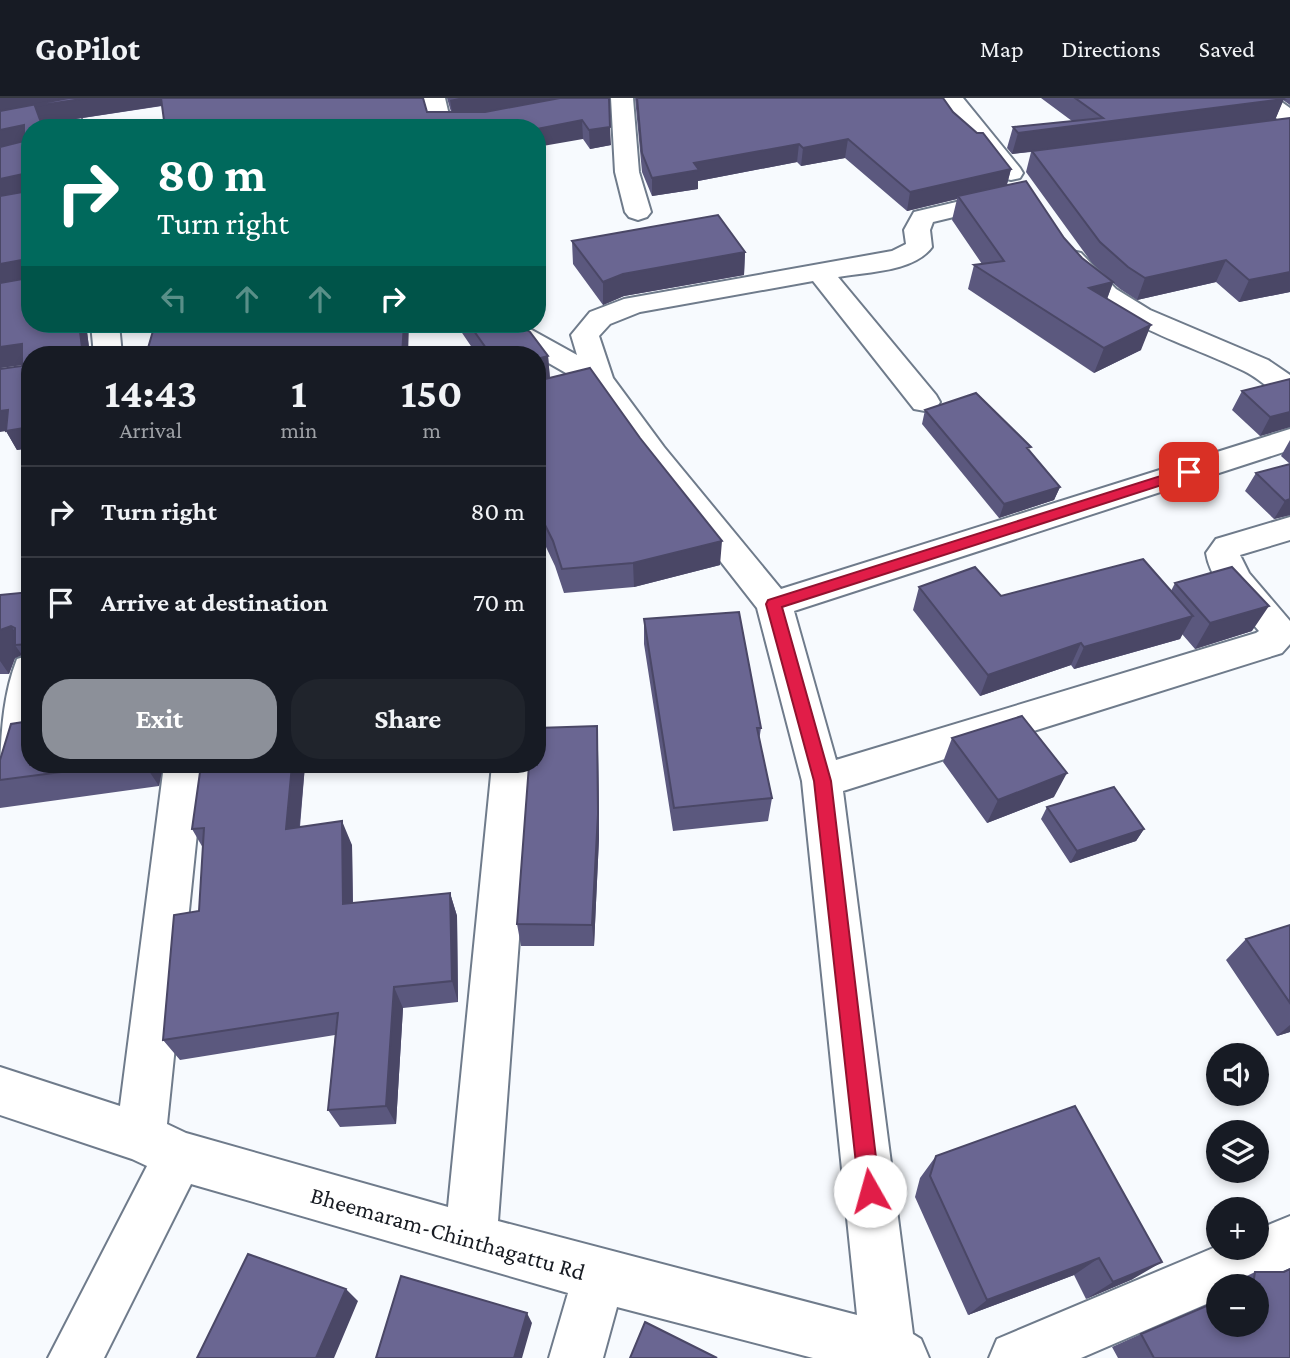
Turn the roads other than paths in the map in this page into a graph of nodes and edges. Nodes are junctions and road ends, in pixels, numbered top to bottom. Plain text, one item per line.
1 (434, 98) edge
2 (611, 98) edge
3 (951, 98) edge
4 (1262, 98) edge
5 (69, 112) edge
6 (40, 114) edge
7 (1290, 118) edge
8 (446, 119) edge
9 (1290, 128) edge
10 (1263, 131) edge
11 (1032, 161) edge
12 (1005, 165) junction
13 (638, 212) dead end
14 (1055, 235) edge
15 (820, 272) junction
16 (517, 333) edge
17 (540, 346) edge
18 (546, 349) edge
19 (1290, 351) edge
20 (1258, 366) junction
21 (599, 379) junction
22 (1290, 389) edge
23 (546, 394) edge
24 (925, 401) dead end
25 (1290, 439) edge
26 (1290, 528) edge
27 (774, 604) junction
28 (21, 704) edge
29 (183, 773) edge
30 (511, 773) edge
31 (822, 781) junction
32 (0, 785) edge
33 (0, 1091) edge
34 (160, 1147) junction
35 (471, 1241) junction
36 (1290, 1242) edge
37 (599, 1276) junction
38 (895, 1354) edge
39 (75, 1358) edge
40 (576, 1358) edge
41 (1016, 1358) edge

1 - 8 street
2 - 13 street
3 - 12 street
4 - 7 street
5 - 6 street
9 - 10 street
11 - 12 street
12 - 15 street
14 - 20 street
15 - 21 street
15 - 24 street
16 - 17 street
18 - 21 street
19 - 20 street
20 - 22 street
21 - 23 street
21 - 27 street
25 - 27 street
26 - 31 street
27 - 31 street
28 - 32 street
29 - 34 street
30 - 35 street
31 - 38 street
33 - 34 street, Bheemaram-Chinthagattu Rd
34 - 35 street, Bheemaram-Chinthagattu Rd
34 - 39 street
35 - 37 street, Bheemaram-Chinthagattu Rd
36 - 41 street
37 - 38 street, Bheemaram-Chinthagattu Rd
37 - 40 street

